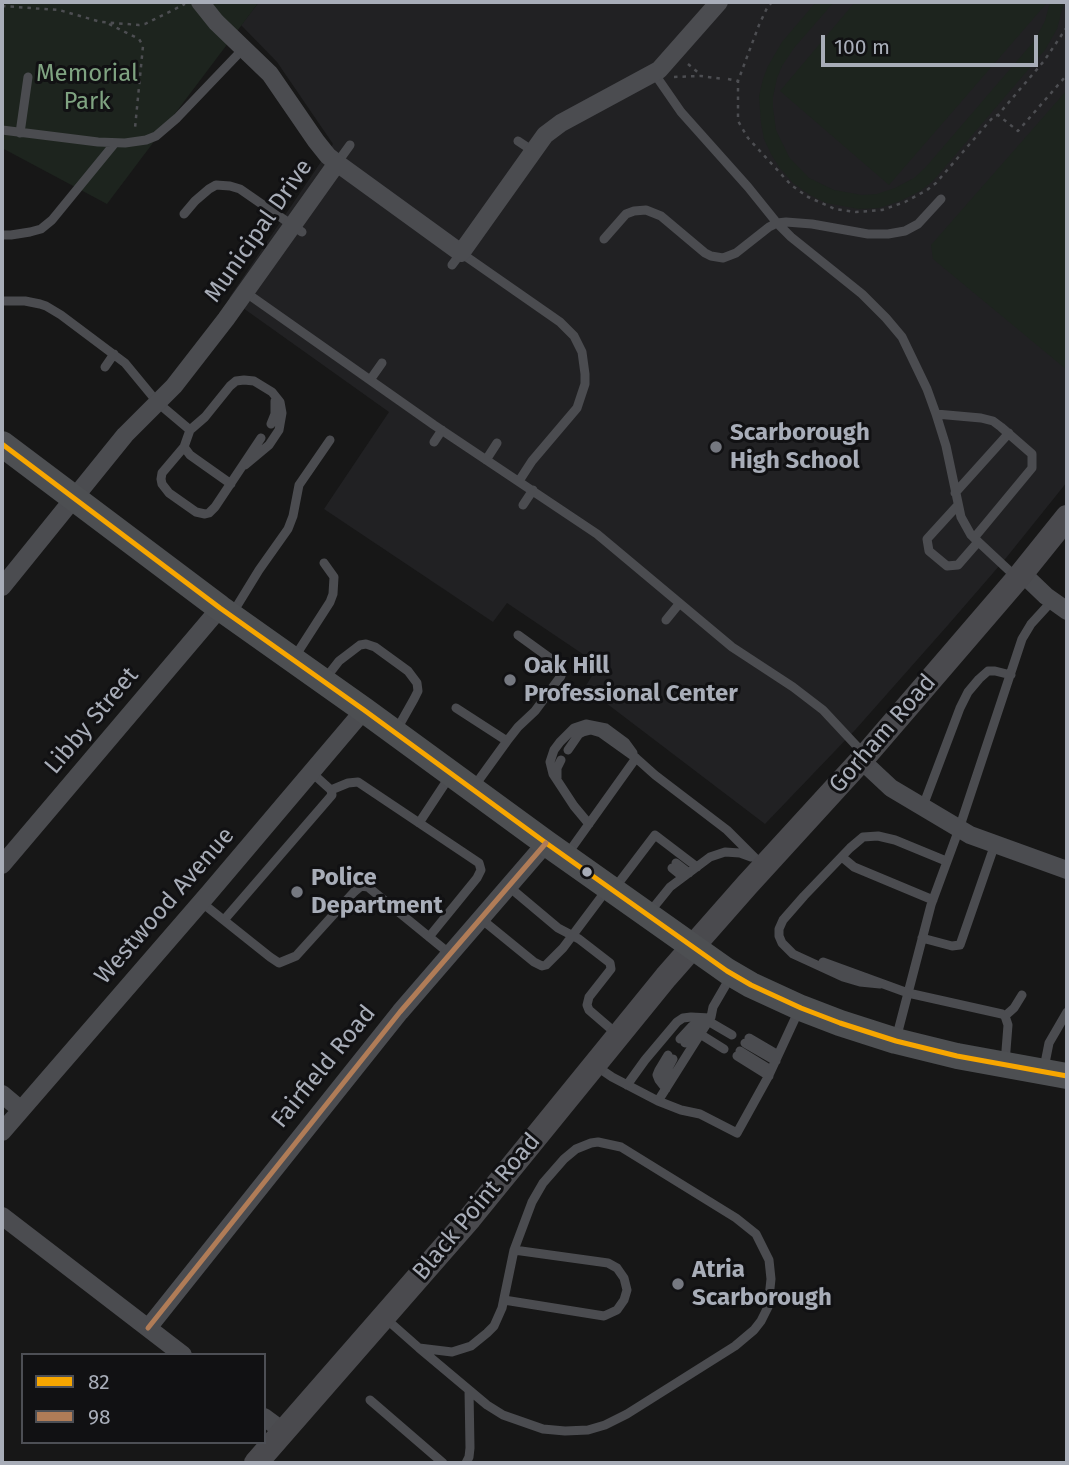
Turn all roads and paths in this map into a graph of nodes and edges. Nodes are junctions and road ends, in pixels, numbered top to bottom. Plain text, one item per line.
1 (719, 2) edge
2 (772, 2) edge
3 (192, 3) edge
4 (2, 6) edge
5 (106, 23) junction
6 (1067, 27) edge
7 (243, 49) junction
8 (685, 61) dead end
9 (1067, 73) edge
10 (662, 75) junction
11 (28, 76) dead end
12 (702, 76) junction
13 (738, 81) junction
14 (998, 115) junction
15 (135, 128) dead end
16 (2, 130) edge
17 (20, 133) junction
18 (115, 143) junction
19 (349, 145) dead end
20 (337, 163) junction
21 (941, 199) dead end
22 (184, 214) dead end
23 (777, 223) junction
24 (297, 228) junction
25 (2, 235) edge
26 (604, 239) dead end
27 (456, 259) junction
28 (245, 292) junction
29 (2, 301) edge
30 (114, 354) junction
31 (382, 363) dead end
32 (105, 367) dead end
33 (370, 380) junction
34 (266, 388) junction
35 (158, 403) junction
36 (936, 414) junction
37 (271, 424) dead end
38 (190, 430) junction
39 (442, 430) junction
40 (1009, 433) junction
41 (261, 438) dead end
42 (330, 440) dead end
43 (434, 442) dead end
44 (497, 443) dead end
45 (2, 444) edge
46 (184, 447) junction
47 (486, 460) junction
48 (244, 465) junction
49 (519, 481) junction
50 (231, 484) junction
51 (533, 490) junction
52 (955, 494) junction
53 (74, 499) junction
54 (523, 505) dead end
55 (958, 505) junction
56 (1067, 517) edge
57 (976, 540) junction
58 (324, 563) dead end
59 (1020, 575) junction
60 (2, 586) edge
61 (679, 604) junction
62 (1060, 606) edge
63 (226, 612) junction
64 (666, 620) dead end
65 (518, 635) dead end
66 (293, 659) junction
67 (1011, 675) junction
68 (323, 681) junction
69 (456, 708) dead end
70 (364, 710) junction
71 (395, 732) junction
72 (507, 741) junction
73 (568, 750) dead end
74 (636, 758) junction
75 (863, 758) junction
76 (561, 760) dead end
77 (312, 772) junction
78 (558, 780) junction
79 (462, 782) junction
80 (331, 790) junction
81 (923, 806) junction
82 (419, 823) junction
83 (589, 824) junction
84 (959, 829) junction
85 (995, 844) junction
86 (555, 850) junction
87 (842, 857) junction
88 (946, 862) junction
89 (760, 863) junction
90 (2, 865) edge
91 (1067, 870) edge
92 (677, 875) junction
93 (508, 886) junction
94 (611, 888) junction
95 (933, 900) junction
96 (201, 902) junction
97 (648, 914) junction
98 (480, 918) junction
99 (224, 920) junction
100 (572, 936) junction
101 (429, 937) junction
102 (922, 938) junction
103 (694, 946) junction
104 (450, 954) junction
105 (732, 974) junction
106 (908, 993) junction
107 (1022, 995) dead end
108 (801, 1008) junction
109 (1067, 1014) edge
110 (1005, 1016) junction
111 (706, 1024) junction
112 (618, 1036) junction
113 (683, 1041) dead end
114 (896, 1041) junction
115 (671, 1057) dead end
116 (595, 1065) junction
117 (1004, 1065) junction
118 (774, 1066) junction
119 (1055, 1074) edge
120 (627, 1085) junction
121 (666, 1088) junction
122 (2, 1094) edge
123 (658, 1101) junction
124 (21, 1110) junction
125 (2, 1132) edge
126 (2, 1216) edge
127 (514, 1250) junction
128 (504, 1300) junction
129 (384, 1316) junction
130 (148, 1328) junction
131 (419, 1348) junction
132 (180, 1353) edge
133 (469, 1390) junction
134 (370, 1400) dead end
135 (274, 1424) edge
136 (266, 1441) edge
137 (265, 1444) edge
138 (256, 1463) edge
139 (443, 1463) edge
140 (466, 1463) edge

1 - 10 street
2 - 13 path
3 - 5 path
3 - 7 street
4 - 5 path
5 - 15 path
6 - 14 path
7 - 18 lane
7 - 20 street
8 - 12 path
9 - 14 path
10 - 12 path
10 - 23 lane
10 - 27 street
11 - 17 lane
12 - 13 path
13 - 14 path
16 - 17 lane
17 - 18 lane
18 - 25 lane
19 - 20 lane
20 - 24 street, Municipal Drive
20 - 27 street, Municipal Drive
21 - 23 lane
22 - 24 lane
23 - 26 lane
23 - 36 lane
24 - 28 street, Municipal Drive
27 - 49 lane
28 - 33 lane
28 - 35 street, Municipal Drive
29 - 30 lane
30 - 32 lane
30 - 35 lane
31 - 33 lane
33 - 39 lane
34 - 37 lane
34 - 38 lane
34 - 48 lane
35 - 38 lane
35 - 53 street, Municipal Drive
36 - 40 lane
36 - 52 lane
38 - 46 lane
39 - 43 lane
39 - 47 lane
40 - 52 lane
40 - 57 lane
41 - 48 lane
42 - 63 lane
44 - 47 lane
45 - 53 main road
46 - 50 lane
46 - 50 lane
47 - 49 lane
48 - 50 lane
49 - 51 lane
51 - 54 lane
51 - 61 lane
52 - 55 lane
53 - 60 street, Municipal Drive
53 - 63 main road
55 - 57 lane
55 - 57 lane
56 - 59 main road, Gorham Road
57 - 59 lane
58 - 66 lane
59 - 62 street
59 - 75 main road, Gorham Road
61 - 64 lane
61 - 75 lane
62 - 67 lane
63 - 66 main road
63 - 90 street, Libby Street
65 - 72 lane
66 - 68 main road
67 - 81 lane
67 - 84 lane
68 - 70 main road
68 - 71 lane
69 - 72 lane
70 - 71 main road
70 - 77 street, Westwood Avenue
71 - 79 main road
72 - 79 lane
73 - 74 lane
74 - 78 lane
74 - 83 lane
74 - 89 lane
75 - 81 street
75 - 89 main road, Gorham Road
76 - 78 lane
77 - 80 lane
77 - 96 street, Westwood Avenue
78 - 83 lane
79 - 82 lane
79 - 86 main road
80 - 82 lane
80 - 99 lane
81 - 84 street
82 - 101 lane
83 - 86 lane
84 - 85 street
84 - 88 lane
85 - 91 street
85 - 102 lane
86 - 93 street, Fairfield Road
86 - 94 main road
87 - 88 lane
87 - 95 lane
87 - 106 lane
88 - 95 lane
89 - 92 lane
89 - 103 main road, Gorham Road
92 - 94 lane
92 - 97 lane
93 - 98 street, Fairfield Road
93 - 100 lane
94 - 97 main road
94 - 100 lane
95 - 102 lane
96 - 99 lane
96 - 124 street, Westwood Avenue
97 - 103 main road
98 - 100 lane
98 - 104 street, Fairfield Road
99 - 101 lane
100 - 112 lane
101 - 104 lane
102 - 106 lane
103 - 105 main road
103 - 112 main road, Black Point Road
104 - 130 street, Fairfield Road
105 - 108 main road
105 - 111 lane
106 - 110 lane
106 - 114 lane
107 - 110 lane
108 - 114 main road
108 - 118 lane
109 - 119 lane
110 - 117 lane
111 - 111 lane
111 - 113 lane
111 - 120 lane
111 - 121 lane
112 - 116 main road, Black Point Road
114 - 117 main road
115 - 121 lane
116 - 120 lane
116 - 129 main road, Black Point Road
117 - 119 main road
118 - 118 lane
118 - 123 lane
120 - 123 lane
121 - 123 lane
122 - 124 street
124 - 125 street, Westwood Avenue
126 - 130 street
127 - 128 lane
127 - 128 lane
127 - 133 lane
128 - 131 lane
129 - 131 lane
129 - 135 main road, Black Point Road
130 - 132 street
131 - 133 lane
133 - 140 lane
134 - 139 lane
135 - 136 main road, Black Point Road
137 - 138 main road, Black Point Road

